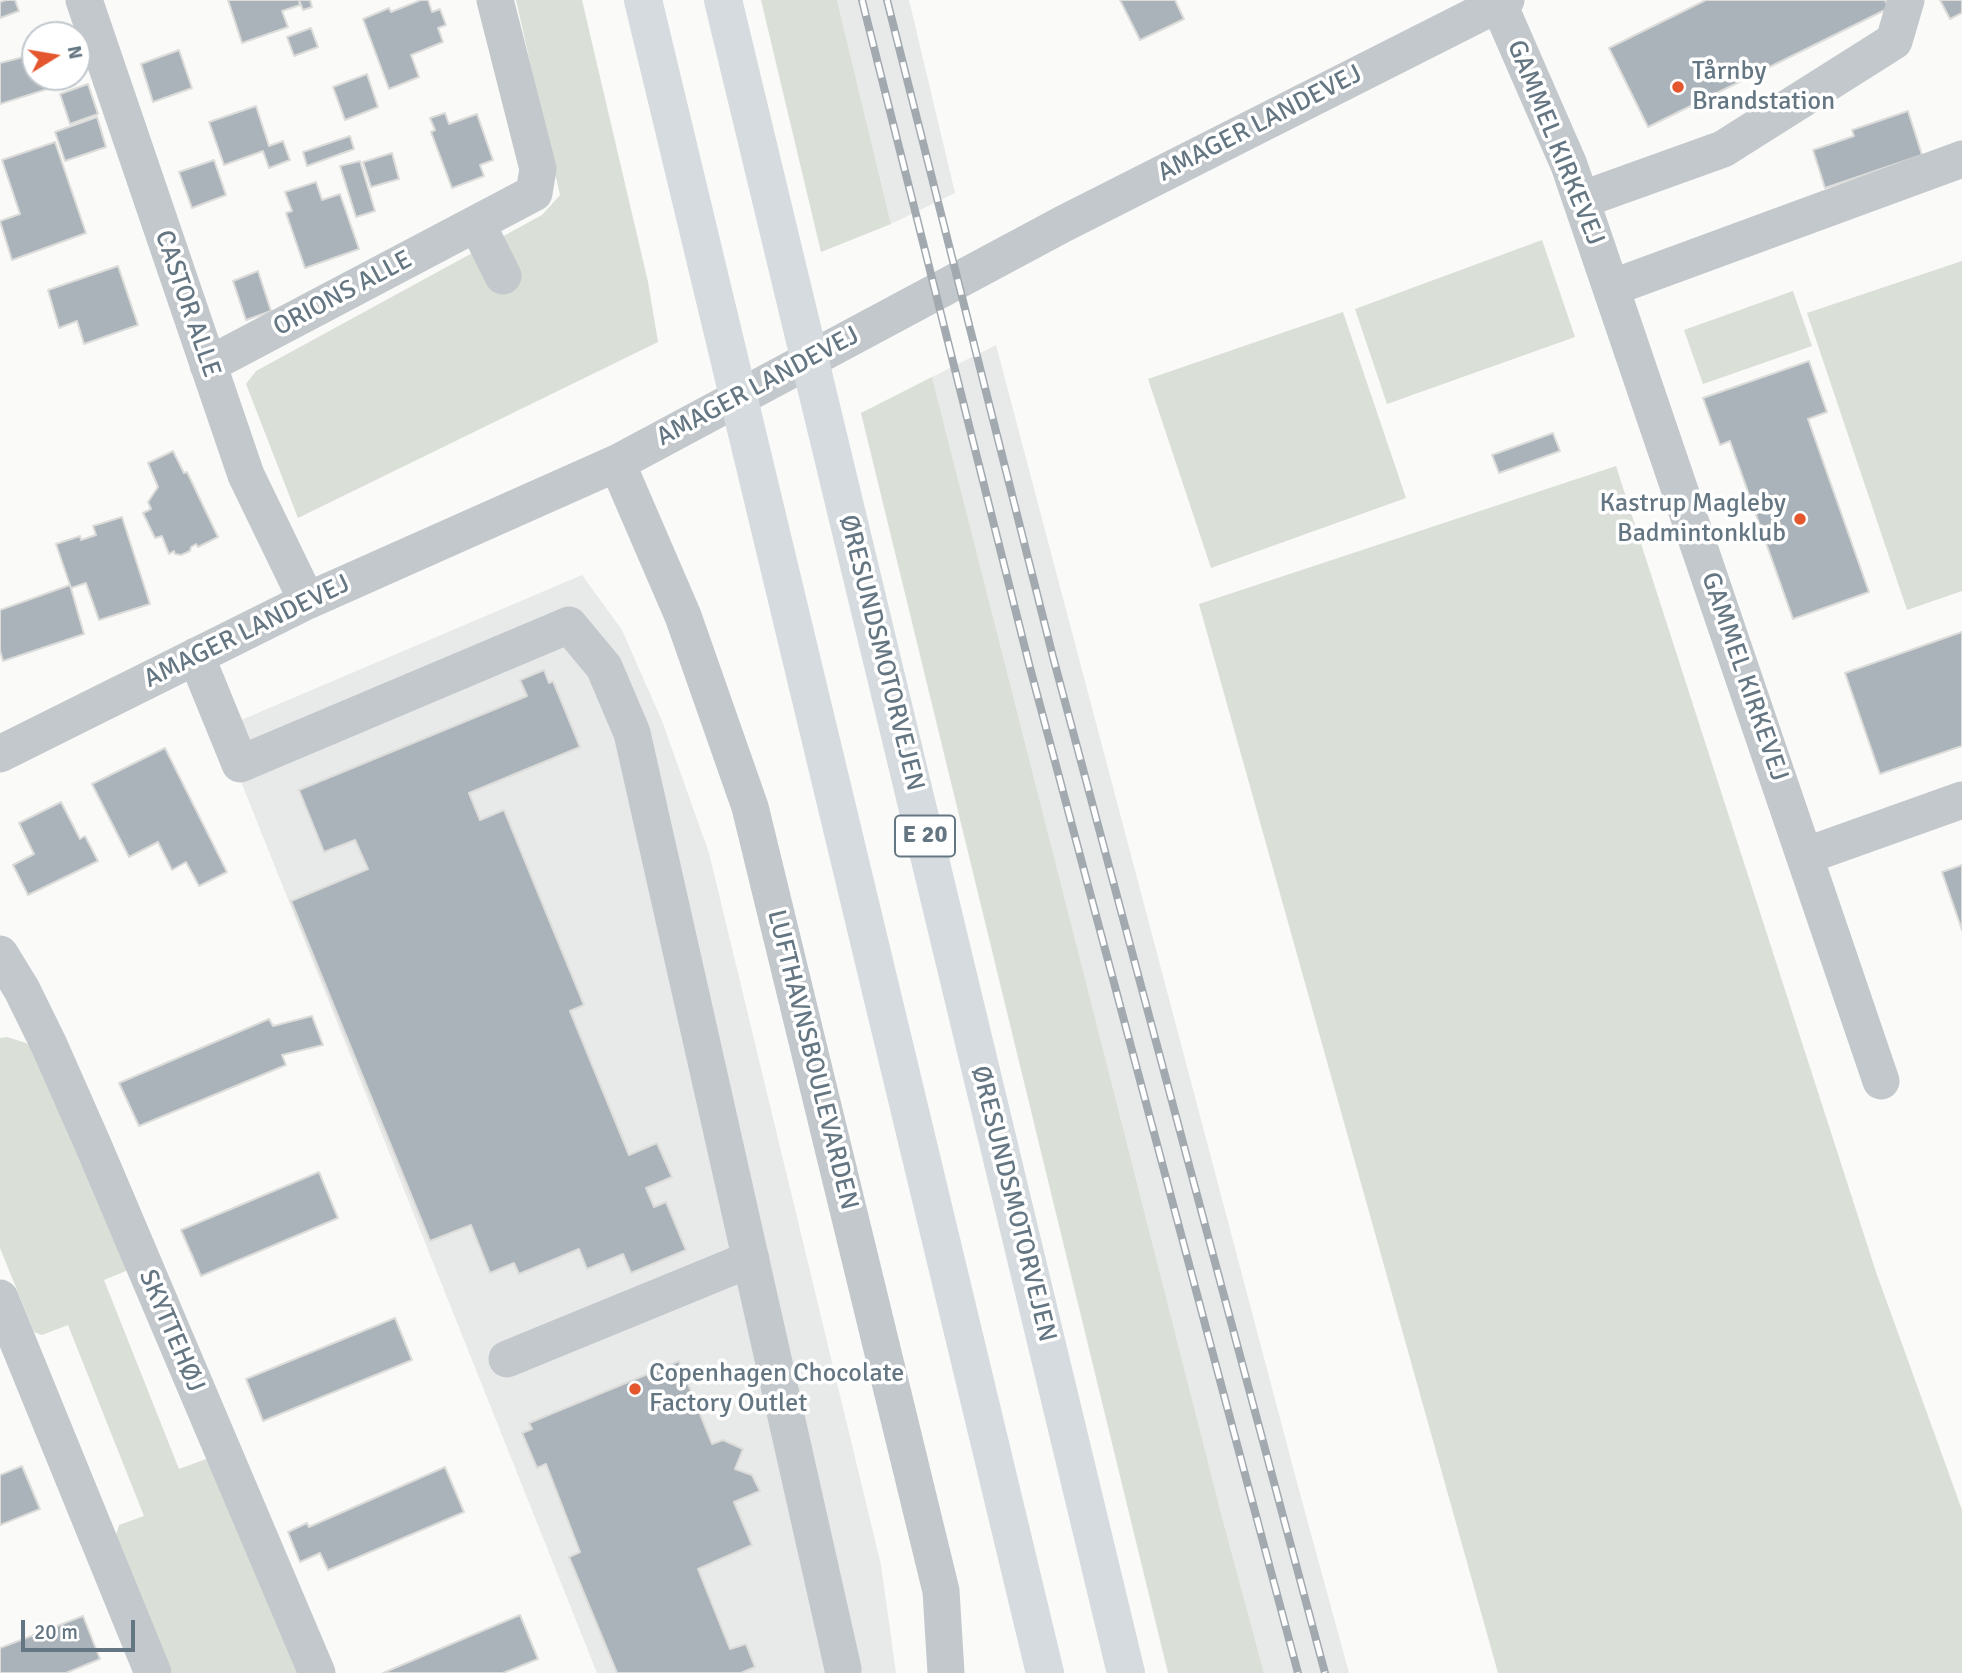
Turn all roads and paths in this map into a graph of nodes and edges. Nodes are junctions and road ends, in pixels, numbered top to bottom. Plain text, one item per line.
1 (84, 0) edge
2 (495, 0) edge
3 (643, 0) edge
4 (723, 0) edge
5 (1906, 0) edge
6 (1500, 1) edge
7 (1962, 159) edge
8 (1581, 200) junction
9 (477, 224) junction
10 (503, 276) dead end
11 (1611, 288) junction
12 (208, 365) junction
13 (617, 463) junction
14 (306, 601) junction
15 (196, 656) junction
16 (0, 754) edge
17 (1962, 800) edge
18 (1805, 856) junction
19 (0, 954) edge
20 (11, 999) edge
21 (1881, 1081) dead end
22 (751, 1259) junction
23 (0, 1298) edge
24 (507, 1359) dead end
25 (843, 1669) dead end
26 (153, 1673) edge
27 (317, 1673) edge
28 (946, 1673) edge
29 (1045, 1673) edge
30 (1126, 1673) edge

1 - 12 street, CASTOR ALLE
2 - 9 street, ORIONS ALLE
3 - 29 highway
4 - 30 highway, ØRESUNDSMOTORVEJEN / E 20
5 - 8 street
6 - 8 street, GAMMEL KIRKEVEJ
6 - 13 street, AMAGER LANDEVEJ
7 - 11 street
8 - 11 street, GAMMEL KIRKEVEJ
9 - 10 street
9 - 12 street, ORIONS ALLE
11 - 18 street, GAMMEL KIRKEVEJ
12 - 14 street, CASTOR ALLE
13 - 14 street, AMAGER LANDEVEJ
13 - 28 street, LUFTHAVNSBOULEVARDEN
14 - 15 street, AMAGER LANDEVEJ
15 - 16 street, AMAGER LANDEVEJ
15 - 22 street
17 - 18 street
18 - 21 street, GAMMEL KIRKEVEJ
19 - 20 street, SKYTTEHØJ
20 - 27 street, SKYTTEHØJ
22 - 24 street
22 - 25 street
23 - 26 street

